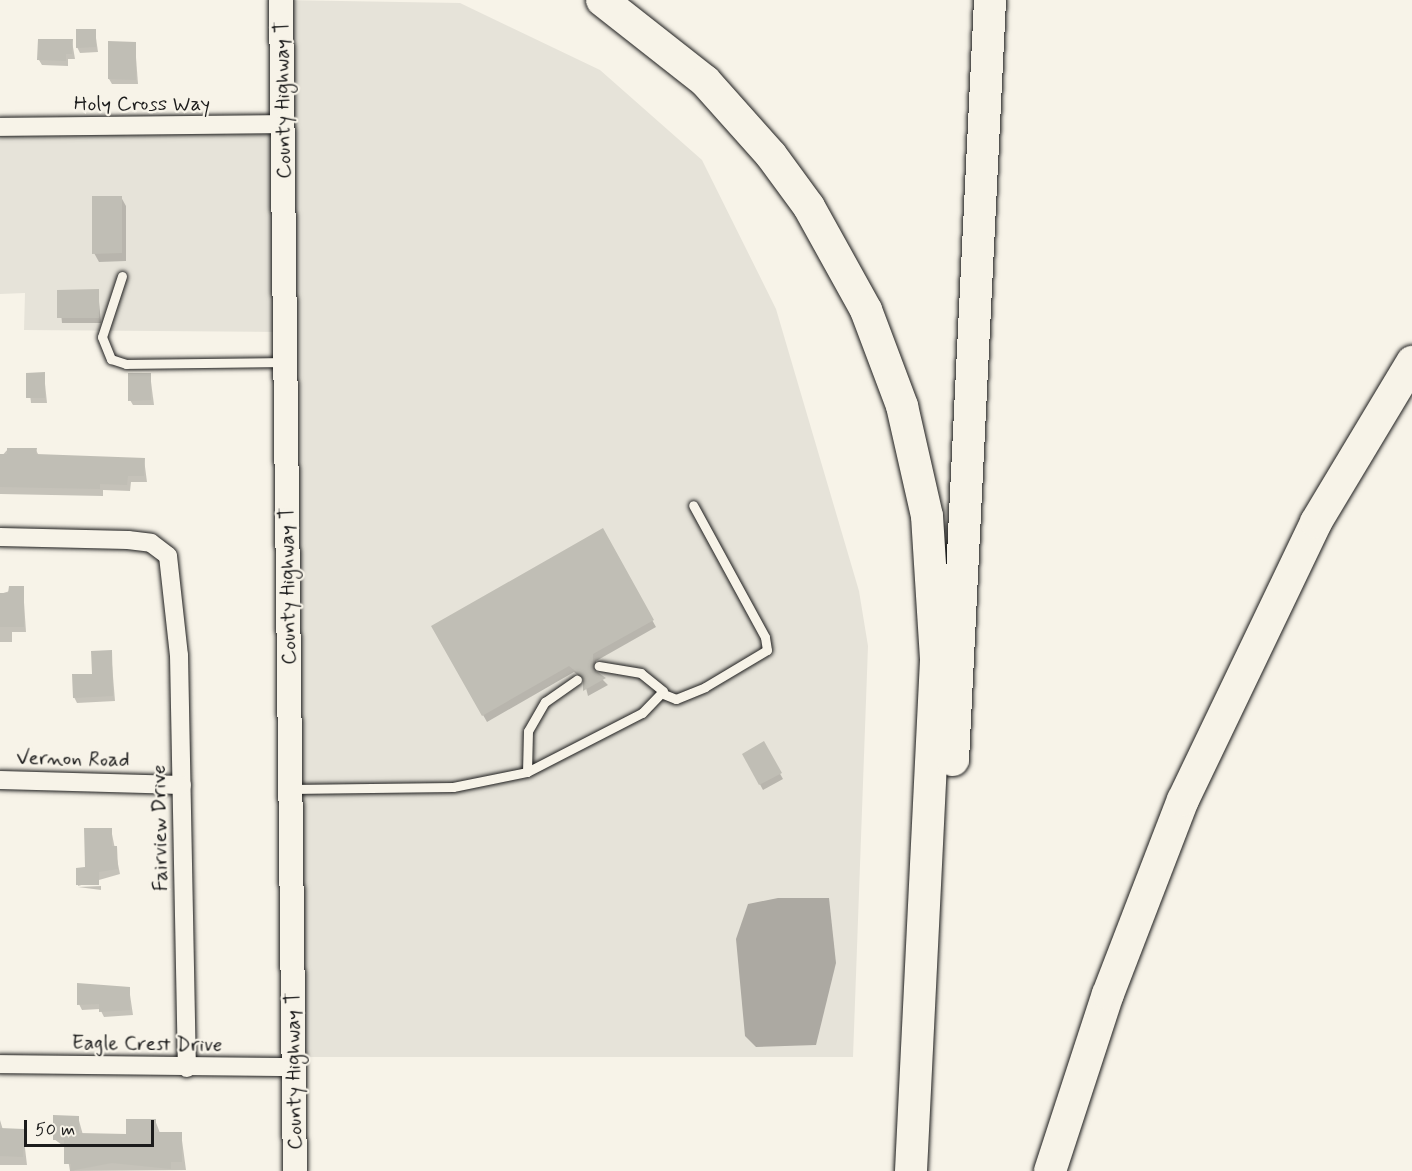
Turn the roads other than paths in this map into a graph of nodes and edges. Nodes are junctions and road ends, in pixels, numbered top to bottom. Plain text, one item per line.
1 (281, 0) edge
2 (602, 0) edge
3 (990, 0) edge
4 (283, 124) junction
5 (0, 127) edge
6 (122, 276) dead end
7 (286, 362) junction
8 (1412, 362) edge
9 (693, 505) dead end
10 (0, 537) edge
11 (599, 666) dead end
12 (577, 680) dead end
13 (661, 693) junction
14 (527, 772) junction
15 (0, 780) edge
16 (182, 785) junction
17 (291, 789) junction
18 (0, 1064) edge
19 (294, 1067) junction
20 (187, 1068) junction
21 (295, 1171) edge
22 (911, 1171) edge
23 (916, 1171) edge
24 (1050, 1171) edge

1 - 4 main road, County Highway T
2 - 22 highway
3 - 23 highway
4 - 5 street, Holy Cross Way
4 - 7 main road, County Highway T
6 - 7 lane
7 - 17 main road, County Highway T
8 - 24 highway
9 - 13 lane
10 - 16 street, Fairview Drive
11 - 13 lane
12 - 14 lane
13 - 14 lane
14 - 17 lane
15 - 16 street, Vernon Road
16 - 20 street, Fairview Drive
17 - 19 main road, County Highway T
18 - 20 street, Eagle Crest Drive
19 - 20 street, Eagle Crest Drive
19 - 21 main road, County Highway T

